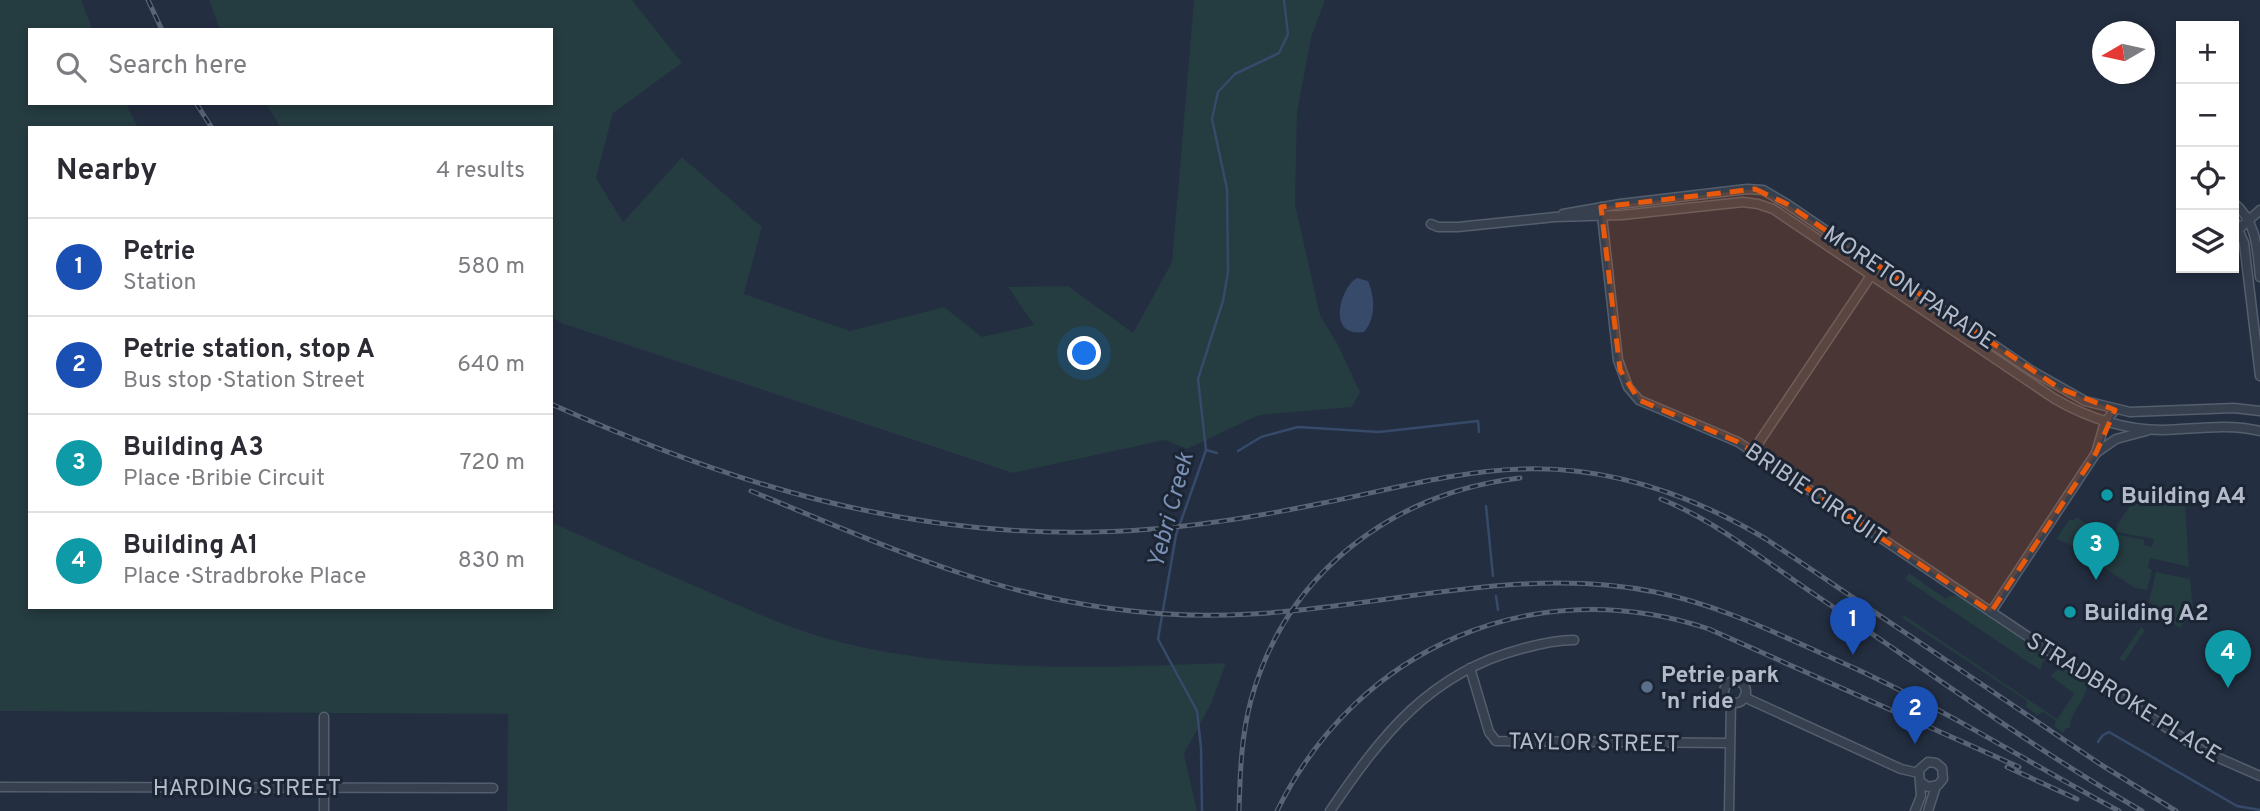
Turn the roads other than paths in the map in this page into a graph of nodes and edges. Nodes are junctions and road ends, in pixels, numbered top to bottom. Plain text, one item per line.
1 (2239, 209) edge
2 (2260, 210) edge
3 (1602, 212) junction
4 (2250, 221) junction
5 (1431, 224) dead end
6 (2239, 229) joint
7 (1877, 266) junction
8 (1871, 275) junction
9 (2260, 277) edge
10 (2260, 376) edge
11 (2115, 410) junction
12 (2260, 411) edge
13 (2105, 422) junction
14 (2149, 429) junction
15 (2260, 431) edge
16 (1753, 451) junction
17 (2096, 453) junction
18 (1992, 612) junction
19 (1574, 640) dead end
20 (1470, 668) junction
21 (1744, 697) junction
22 (1731, 701) junction
23 (324, 717) dead end
24 (1729, 743) junction
25 (2260, 776) edge
26 (1920, 778) junction
27 (1936, 786) junction
28 (0, 787) edge
29 (324, 787) junction
30 (493, 788) dead end
31 (324, 811) edge
32 (1330, 811) edge
33 (1729, 811) edge
34 (1915, 811) edge
35 (1928, 811) edge

1 - 4 street
2 - 4 street
3 - 5 street, MORETON PARADE
3 - 7 street, MORETON PARADE
3 - 8 street, MORETON PARADE
3 - 16 street, BRIBIE CIRCUIT
4 - 6 street
4 - 9 street
6 - 10 street
7 - 8 street
7 - 11 street, MORETON PARADE
8 - 13 street, MORETON PARADE
8 - 16 street
11 - 12 street, MORETON PARADE
11 - 13 street
13 - 14 street, MORETON PARADE
13 - 17 street
14 - 15 street, MORETON PARADE
14 - 17 street
16 - 18 street, BRIBIE CIRCUIT
17 - 18 street
18 - 25 street, STRADBROKE PLACE
19 - 20 street
20 - 24 street, TAYLOR STREET
20 - 32 street
21 - 22 street
21 - 22 street
21 - 26 street
22 - 24 street
23 - 29 street
24 - 33 street
26 - 27 street
26 - 27 street
26 - 34 street
27 - 35 street
28 - 29 street, HARDING STREET
29 - 30 street, HARDING STREET
29 - 31 street

